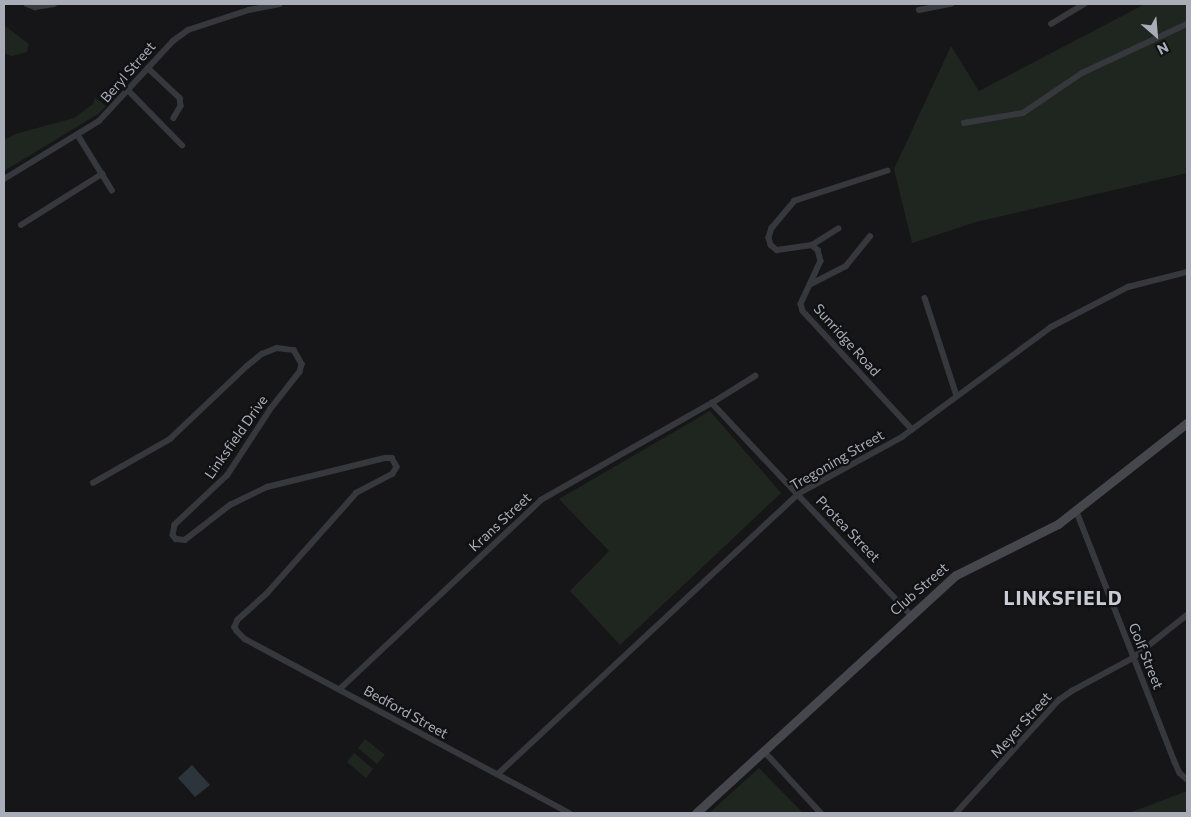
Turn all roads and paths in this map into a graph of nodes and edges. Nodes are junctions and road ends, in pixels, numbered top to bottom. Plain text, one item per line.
1 (27, 4) edge
2 (54, 4) edge
3 (279, 4) edge
4 (951, 4) edge
5 (1084, 4) edge
6 (919, 10) dead end
7 (1051, 24) dead end
8 (1187, 24) edge
9 (148, 68) junction
10 (128, 91) junction
11 (174, 118) dead end
12 (964, 124) dead end
13 (78, 135) junction
14 (182, 145) dead end
15 (888, 172) dead end
16 (102, 174) junction
17 (4, 179) edge
18 (112, 190) dead end
19 (21, 225) dead end
20 (838, 229) dead end
21 (870, 236) dead end
22 (812, 245) junction
23 (1187, 272) edge
24 (811, 284) junction
25 (925, 298) dead end
26 (755, 376) dead end
27 (957, 396) junction
28 (712, 403) junction
29 (1187, 423) edge
30 (912, 430) junction
31 (93, 483) dead end
32 (798, 494) junction
33 (1077, 512) junction
34 (910, 614) junction
35 (1187, 615) edge
36 (235, 627) joint
37 (1133, 658) junction
38 (340, 690) junction
39 (764, 751) junction
40 (498, 774) junction
41 (1187, 779) edge
42 (570, 813) edge
43 (696, 813) edge
44 (821, 813) edge
45 (956, 813) edge

1 - 2 street
3 - 9 street, Beryl Street
4 - 6 street
5 - 7 street
8 - 12 street
9 - 10 street, Beryl Street
9 - 11 street
10 - 13 street, Beryl Street
10 - 14 street
13 - 16 street
13 - 17 street, Beryl Street
15 - 22 street
16 - 18 street
16 - 19 street
20 - 22 street
21 - 24 street
22 - 24 street, Sunridge Road
23 - 27 street, Tregoning Street
24 - 30 street, Sunridge Road
25 - 27 street
26 - 28 street, Krans Street
27 - 30 street, Tregoning Street
28 - 32 street, Protea Street
28 - 38 street, Krans Street
29 - 33 main road, Club Street
30 - 32 street, Tregoning Street
31 - 36 street, Linksfield Drive
32 - 34 street, Protea Street
32 - 40 street, Tregoning Street
33 - 34 main road, Club Street
33 - 37 street, Golf Street
34 - 39 main road, Club Street
35 - 37 street, Meyer Street
36 - 38 street, Bedford Street
37 - 41 street, Golf Street
37 - 45 street, Meyer Street
38 - 40 street, Bedford Street
39 - 43 main road, Club Street
39 - 44 street
40 - 42 street, Bedford Street

